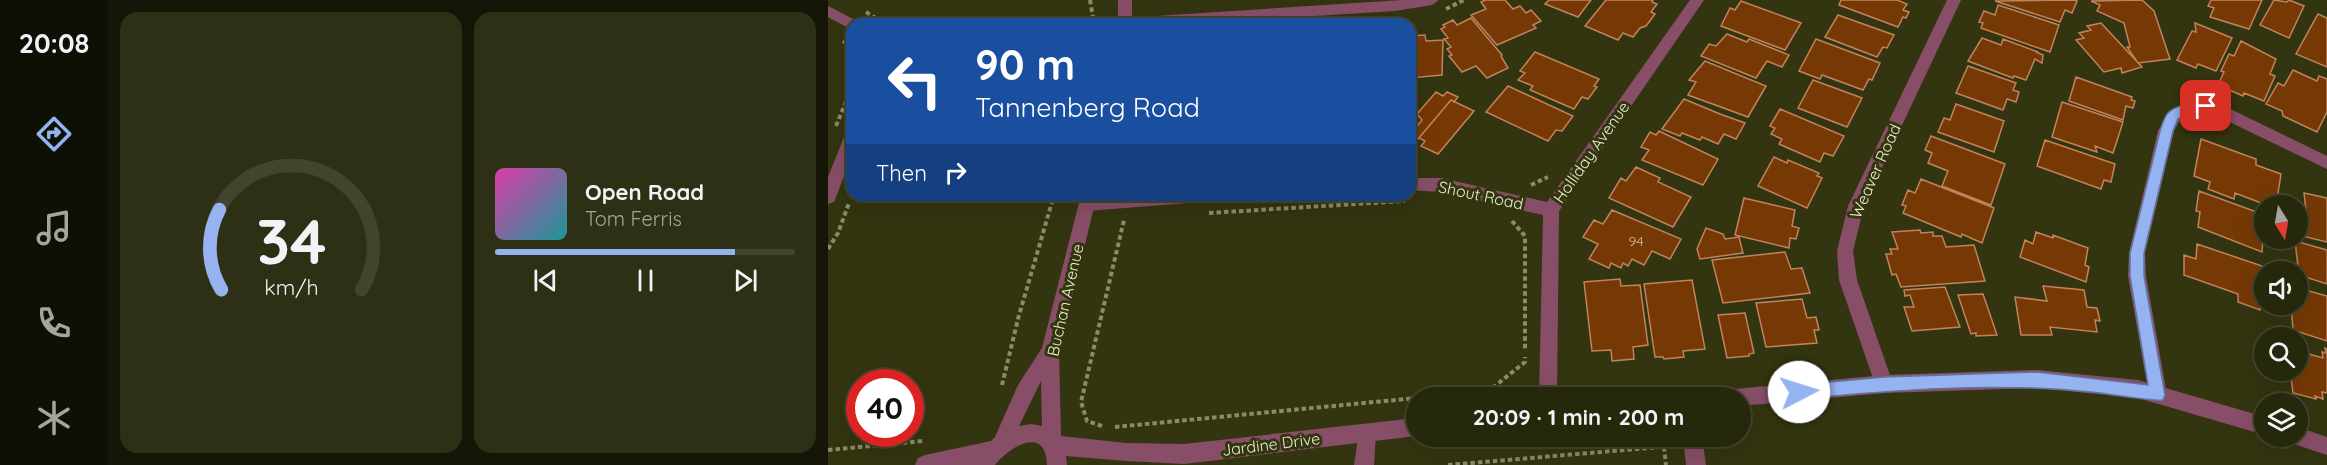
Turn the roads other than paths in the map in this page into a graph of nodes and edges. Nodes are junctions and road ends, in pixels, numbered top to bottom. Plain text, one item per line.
1 (1125, 0) edge
2 (1432, 0) edge
3 (1696, 0) edge
4 (1954, 0) edge
5 (828, 11) edge
6 (1125, 18) edge
7 (1204, 18) edge
8 (846, 22) edge
9 (846, 152) edge
10 (2327, 163) edge
11 (1416, 184) edge
12 (828, 197) edge
13 (1088, 201) edge
14 (1551, 210) junction
15 (1050, 351) junction
16 (1884, 384) junction
17 (1548, 387) edge
18 (2158, 395) junction
19 (1751, 396) edge
20 (2254, 423) edge
21 (1406, 428) edge
22 (1367, 433) junction
23 (2308, 439) edge
24 (1054, 444) junction
25 (999, 446) junction
26 (2327, 446) edge
27 (1694, 447) edge
28 (1186, 453) junction
29 (925, 465) edge
30 (983, 465) edge
31 (1057, 465) edge
32 (1147, 465) edge
33 (1364, 465) edge
34 (1696, 465) edge

1 - 6 street
2 - 7 street
3 - 14 street, Holliday Avenue
4 - 16 street, Weaver Road
5 - 8 street
9 - 12 street
10 - 18 street
11 - 14 street, Shout Road
13 - 15 street, Buchan Avenue
14 - 17 street, Holliday Avenue
15 - 24 street, Buchan Avenue
15 - 25 street
16 - 18 street
16 - 19 street
18 - 20 street
21 - 22 street, Jardine Drive
22 - 28 street, Jardine Drive
22 - 33 street
23 - 26 street
24 - 25 street, Jardine Drive
24 - 28 street, Jardine Drive
24 - 31 street, Buchan Avenue
25 - 29 street
25 - 30 street
27 - 34 street
28 - 32 street

